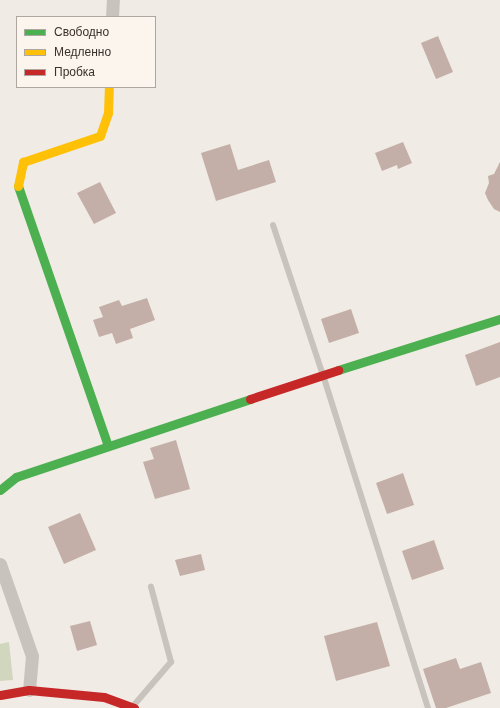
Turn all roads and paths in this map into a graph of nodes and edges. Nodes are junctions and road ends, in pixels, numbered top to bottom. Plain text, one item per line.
1 (113, 0) edge
2 (112, 16) edge
3 (109, 88) edge
4 (273, 225) dead end
5 (500, 319) edge
6 (323, 375) junction
7 (108, 446) junction
8 (0, 490) edge
9 (0, 564) edge
10 (151, 588) dead end
11 (29, 690) junction
12 (0, 695) edge
13 (133, 707) edge
14 (428, 708) edge

1 - 2 street
3 - 7 street
4 - 6 lane
5 - 6 street
6 - 7 street
6 - 14 lane
7 - 8 street
9 - 11 street
10 - 13 lane
11 - 12 street
11 - 13 street

